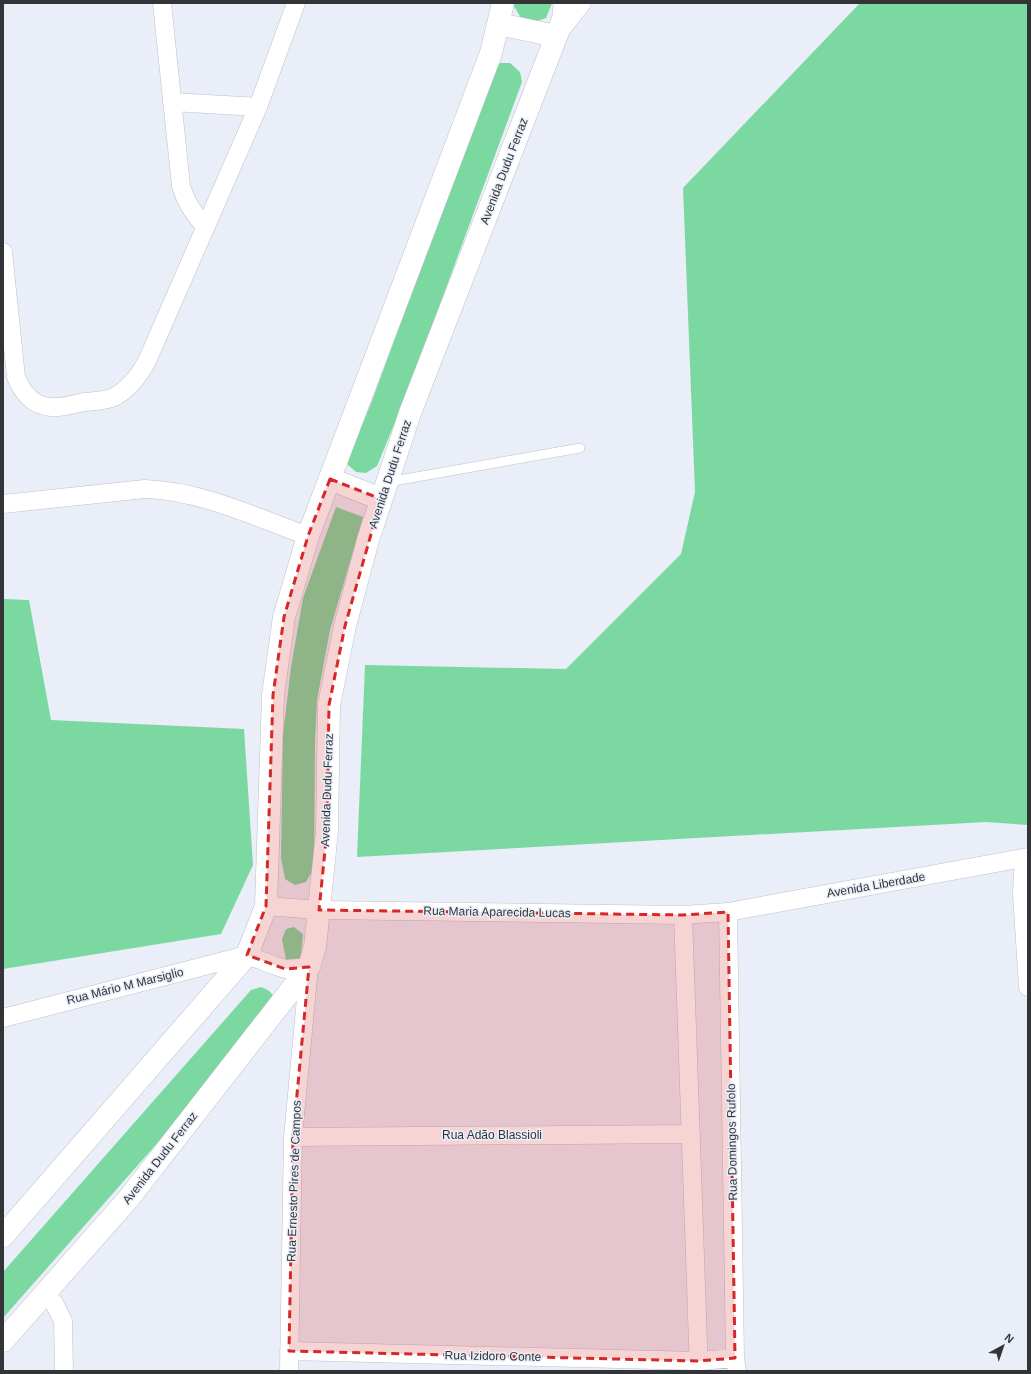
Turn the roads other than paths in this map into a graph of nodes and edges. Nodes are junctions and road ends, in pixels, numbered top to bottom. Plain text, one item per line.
1 (162, 3) edge
2 (296, 3) edge
3 (565, 3) edge
4 (582, 3) edge
5 (500, 13) edge
6 (556, 36) junction
7 (172, 102) junction
8 (258, 107) junction
9 (206, 227) junction
10 (3, 252) edge
11 (580, 448) dead end
12 (330, 479) junction
13 (384, 491) junction
14 (3, 504) edge
15 (308, 536) junction
16 (1026, 858) edge
17 (266, 906) junction
18 (319, 910) junction
19 (728, 912) junction
20 (683, 915) junction
21 (247, 955) junction
22 (309, 967) junction
23 (1028, 987) edge
24 (3, 1018) edge
25 (691, 1134) junction
26 (293, 1137) junction
27 (3, 1236) edge
28 (44, 1295) junction
29 (3, 1341) edge
30 (289, 1351) junction
31 (736, 1364) edge
32 (698, 1366) edge
33 (64, 1371) edge
34 (288, 1371) edge

1 - 7 street
2 - 8 street
3 - 6 main road, Avenida Dudu Ferraz
4 - 6 street
5 - 6 main road
5 - 12 main road
6 - 13 main road, Avenida Dudu Ferraz
7 - 8 street
7 - 9 street
8 - 9 street
9 - 10 street
11 - 13 lane
12 - 13 main road
12 - 15 main road
13 - 18 main road, Avenida Dudu Ferraz
14 - 15 street
15 - 17 main road
16 - 19 street, Avenida Liberdade
16 - 23 street
17 - 18 street, Rua Maria Aparecida Lucas
17 - 21 main road
18 - 20 street, Rua Maria Aparecida Lucas
18 - 22 main road, Avenida Dudu Ferraz
19 - 20 street, Rua Maria Aparecida Lucas
19 - 31 street, Rua Domingos Rufolo
20 - 25 street
21 - 22 street
21 - 24 street, Rua Mário M Marsiglio
21 - 27 main road
22 - 26 street, Rua Ernesto Pires de Campos
22 - 28 main road, Avenida Dudu Ferraz
25 - 26 street, Rua Adão Blassioli
25 - 32 street
26 - 30 street, Rua Ernesto Pires de Campos
28 - 29 main road, Avenida Dudu Ferraz
28 - 33 street
30 - 32 street, Rua Izidoro Conte
30 - 34 street, Rua Ernesto Pires de Campos
31 - 32 street, Rua Izidoro Conte

